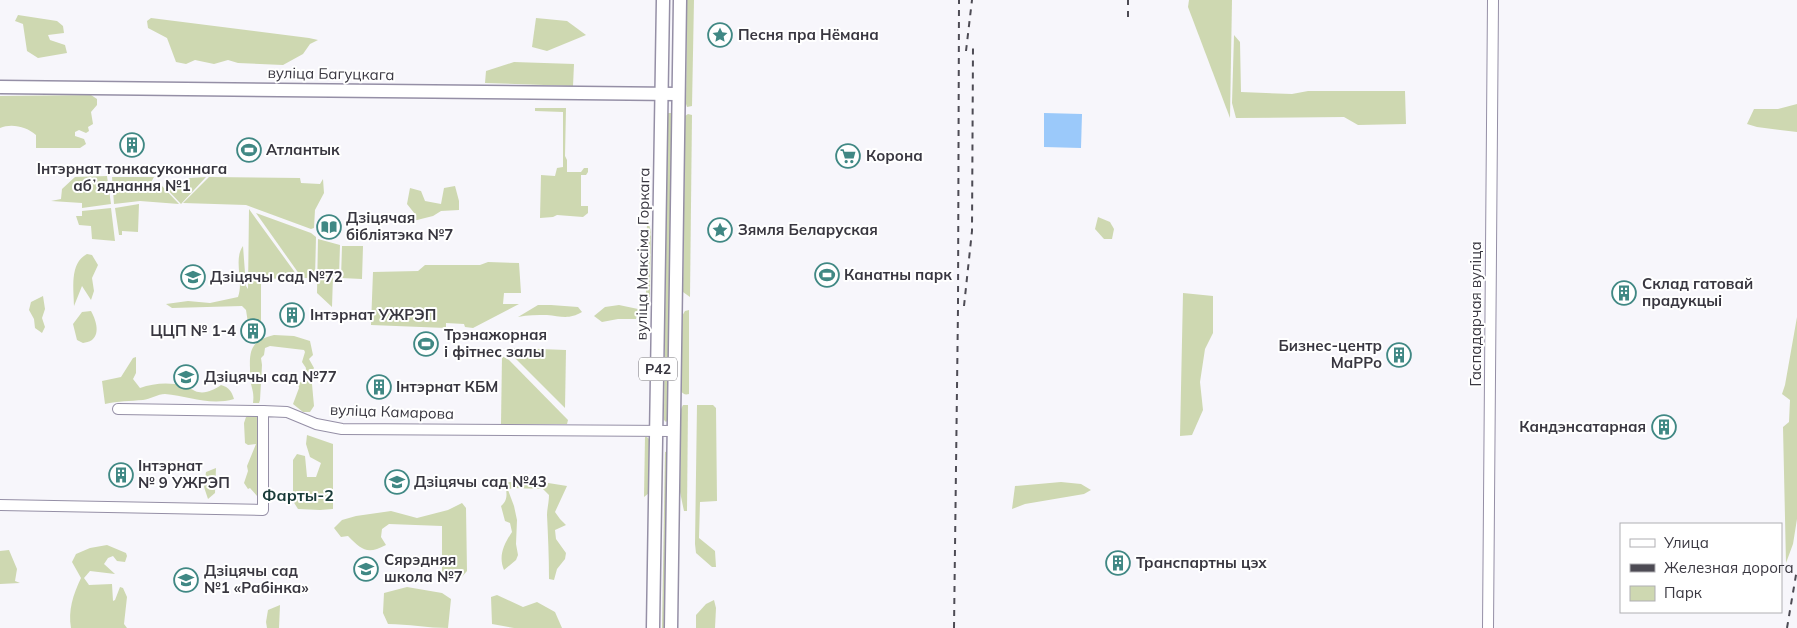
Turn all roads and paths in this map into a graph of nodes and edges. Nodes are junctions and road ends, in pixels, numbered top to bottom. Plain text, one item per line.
1 (663, 0) edge
2 (680, 0) edge
3 (1493, 0) edge
4 (0, 86) edge
5 (662, 94) junction
6 (677, 94) junction
7 (118, 410) dead end
8 (263, 411) junction
9 (657, 431) junction
10 (673, 431) junction
11 (0, 505) edge
12 (654, 628) edge
13 (671, 628) edge
14 (1488, 628) edge

1 - 5 main road, вуліца Максіма Горкага / Р42
2 - 6 main road, Р42
3 - 14 street, Гаспадарчая вуліца
4 - 5 main road, вуліца Багуцкага
5 - 6 main road, вуліца Багуцкага
5 - 9 main road, вуліца Максіма Горкага / Р42
6 - 10 main road, Р42
7 - 8 street, вуліца Камарова
8 - 9 street, вуліца Камарова
8 - 11 street
9 - 10 street, вуліца Камарова
9 - 12 main road, вуліца Максіма Горкага / Р42
10 - 13 main road, Р42

